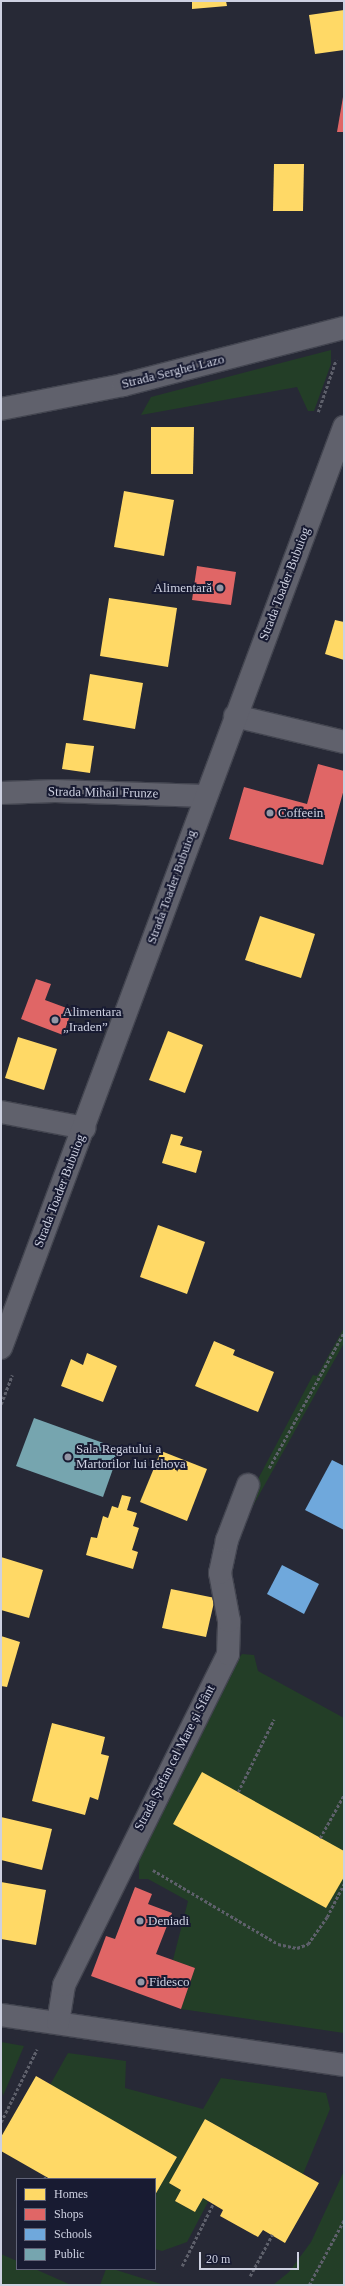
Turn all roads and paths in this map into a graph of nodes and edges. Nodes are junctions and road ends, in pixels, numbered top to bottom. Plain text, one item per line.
1 (344, 328) edge
2 (1, 409) edge
3 (344, 428) edge
4 (235, 716) junction
5 (344, 742) edge
6 (1, 792) edge
7 (206, 796) junction
8 (1, 1112) edge
9 (84, 1128) junction
10 (344, 1332) edge
11 (1, 1348) edge
12 (245, 1493) joint
13 (274, 1719) dead end
14 (238, 1792) dead end
15 (344, 1795) edge
16 (320, 1838) dead end
17 (127, 1854) junction
18 (344, 1884) edge
19 (1, 2015) edge
20 (58, 2023) junction
21 (40, 2042) dead end
22 (344, 2065) edge
23 (1, 2122) edge
24 (213, 2204) dead end
25 (344, 2220) edge
26 (272, 2235) dead end
27 (182, 2266) dead end
28 (250, 2276) dead end
29 (309, 2285) edge

1 - 2 street, Strada Serghei Lazo
3 - 4 street, Strada Toader Bubuiog
4 - 5 street
4 - 7 street, Strada Toader Bubuiog
6 - 7 street, Strada Mihail Frunze
7 - 9 street, Strada Toader Bubuiog
8 - 9 street
9 - 11 street, Strada Toader Bubuiog
10 - 12 path
12 - 17 street, Strada Ștefan cel Mare și Sfânt
13 - 14 path
15 - 16 path
17 - 18 path
17 - 20 street, Strada Ștefan cel Mare și Sfânt
19 - 20 street
20 - 22 street
21 - 23 path
24 - 27 path
25 - 29 path
26 - 28 path

